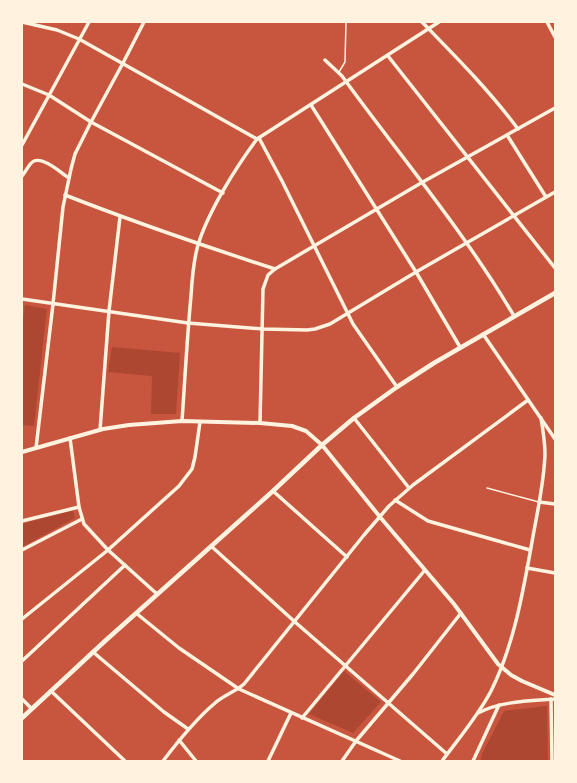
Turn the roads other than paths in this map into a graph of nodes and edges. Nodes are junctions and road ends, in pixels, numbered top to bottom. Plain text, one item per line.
1 (22, 22) edge
2 (89, 22) edge
3 (144, 22) edge
4 (346, 22) edge
5 (422, 22) edge
6 (439, 22) edge
7 (547, 22) edge
8 (428, 29) junction
9 (555, 37) edge
10 (79, 39) junction
11 (388, 56) junction
12 (325, 60) dead end
13 (123, 63) junction
14 (339, 72) junction
15 (347, 81) junction
16 (22, 84) edge
17 (49, 96) junction
18 (311, 105) junction
19 (555, 108) edge
20 (91, 122) junction
21 (518, 129) junction
22 (507, 135) junction
23 (258, 139) junction
24 (22, 145) edge
25 (469, 157) junction
26 (22, 176) edge
27 (68, 178) junction
28 (421, 183) junction
29 (555, 192) edge
30 (222, 193) junction
31 (65, 195) junction
32 (546, 197) junction
33 (376, 209) junction
34 (514, 216) junction
35 (120, 217) junction
36 (466, 243) junction
37 (198, 244) junction
38 (315, 246) junction
39 (555, 268) edge
40 (275, 269) junction
41 (416, 272) junction
42 (555, 293) edge
43 (22, 299) edge
44 (54, 304) junction
45 (109, 311) junction
46 (346, 314) junction
47 (514, 316) junction
48 (188, 323) junction
49 (263, 329) junction
50 (483, 334) junction
51 (460, 348) junction
52 (397, 387) junction
53 (528, 400) junction
54 (354, 418) junction
55 (541, 418) junction
56 (182, 421) junction
57 (200, 422) junction
58 (260, 423) junction
59 (100, 430) junction
60 (549, 430) junction
61 (555, 430) edge
62 (70, 438) junction
63 (555, 439) edge
64 (322, 445) junction
65 (36, 448) junction
66 (22, 452) edge
67 (409, 488) junction
68 (487, 488) dead end
69 (273, 491) junction
70 (395, 500) junction
71 (539, 502) junction
72 (555, 504) edge
73 (79, 507) junction
74 (380, 517) junction
75 (82, 519) junction
76 (22, 521) edge
77 (210, 546) junction
78 (22, 550) edge
79 (108, 550) junction
80 (530, 550) junction
81 (347, 557) junction
82 (125, 565) junction
83 (528, 568) junction
84 (425, 570) junction
85 (555, 572) edge
86 (157, 594) junction
87 (136, 613) junction
88 (462, 613) junction
89 (22, 619) edge
90 (295, 622) junction
91 (92, 652) junction
92 (22, 661) edge
93 (345, 665) junction
94 (502, 667) junction
95 (239, 689) junction
96 (51, 691) junction
97 (555, 694) edge
98 (22, 699) edge
99 (553, 699) edge
100 (388, 704) junction
101 (499, 705) junction
102 (32, 709) junction
103 (291, 713) junction
104 (477, 714) junction
105 (22, 718) edge
106 (302, 718) junction
107 (188, 729) junction
108 (179, 740) junction
109 (356, 741) junction
110 (447, 754) junction
111 (125, 761) edge
112 (162, 761) edge
113 (196, 761) edge
114 (268, 761) edge
115 (342, 761) edge
116 (400, 761) edge
117 (442, 761) edge
118 (473, 761) edge
119 (552, 761) edge

1 - 10 street
2 - 10 street
3 - 13 street
4 - 14 lane
5 - 8 street
6 - 8 street
7 - 9 street
8 - 11 street
8 - 21 street
10 - 13 street
10 - 17 street
11 - 15 street
11 - 25 street
12 - 14 street
13 - 20 street
13 - 23 street
14 - 15 street
15 - 18 street
15 - 28 street
16 - 17 street
17 - 20 street
17 - 24 street
18 - 23 street
18 - 33 street
19 - 21 street
20 - 27 street
20 - 30 street
21 - 22 street
22 - 25 street
22 - 32 street
23 - 30 street
23 - 38 street
25 - 28 street
25 - 34 street
26 - 27 street
27 - 31 street
28 - 33 street
28 - 36 street
29 - 32 street
30 - 37 street
31 - 35 street
31 - 44 street
32 - 34 street
33 - 38 street
33 - 41 street
34 - 36 street
34 - 39 street
35 - 37 street
35 - 45 street
36 - 41 street
36 - 47 street
37 - 40 street
37 - 48 street
38 - 40 street
38 - 46 street
40 - 49 street
41 - 46 street
41 - 51 street
42 - 47 main road
43 - 44 street
44 - 45 street
44 - 65 street
45 - 48 street
45 - 59 street
46 - 49 street
46 - 52 street
47 - 50 main road
48 - 49 street
48 - 56 street
49 - 58 street
50 - 51 main road
50 - 53 street
51 - 52 main road
52 - 54 main road
53 - 55 street
53 - 67 street
54 - 64 main road
54 - 67 street
55 - 60 street
55 - 71 street
56 - 57 street
56 - 59 street
57 - 58 street
57 - 79 street
58 - 64 street
59 - 62 street
60 - 61 street
60 - 63 street
62 - 65 street
62 - 73 street
64 - 69 main road
64 - 74 street
65 - 66 street
67 - 70 street
68 - 71 lane
69 - 77 main road
69 - 81 street
70 - 74 street
70 - 80 street
71 - 72 street
71 - 80 street
73 - 75 street
73 - 76 street
74 - 81 street
74 - 84 street
75 - 78 street
75 - 79 street
77 - 86 main road
77 - 90 street
79 - 82 street
79 - 89 street
80 - 83 street
81 - 90 street
82 - 86 street
82 - 92 street
83 - 85 street
83 - 94 street
84 - 88 street
84 - 93 street
86 - 87 main road
87 - 91 main road
87 - 95 street
88 - 94 street
88 - 100 street
90 - 93 street
90 - 95 street
91 - 96 main road
91 - 107 street
93 - 100 street
93 - 106 street
94 - 97 street
94 - 104 street
95 - 103 street
95 - 107 street
96 - 102 main road
96 - 111 street
98 - 102 street
99 - 101 street
99 - 119 street
100 - 109 street
100 - 110 street
101 - 104 street
101 - 118 street
102 - 105 main road
103 - 106 street
103 - 114 street
104 - 110 street
106 - 109 street
107 - 108 street
108 - 112 street
108 - 113 street
109 - 115 street
109 - 116 street
110 - 117 street

